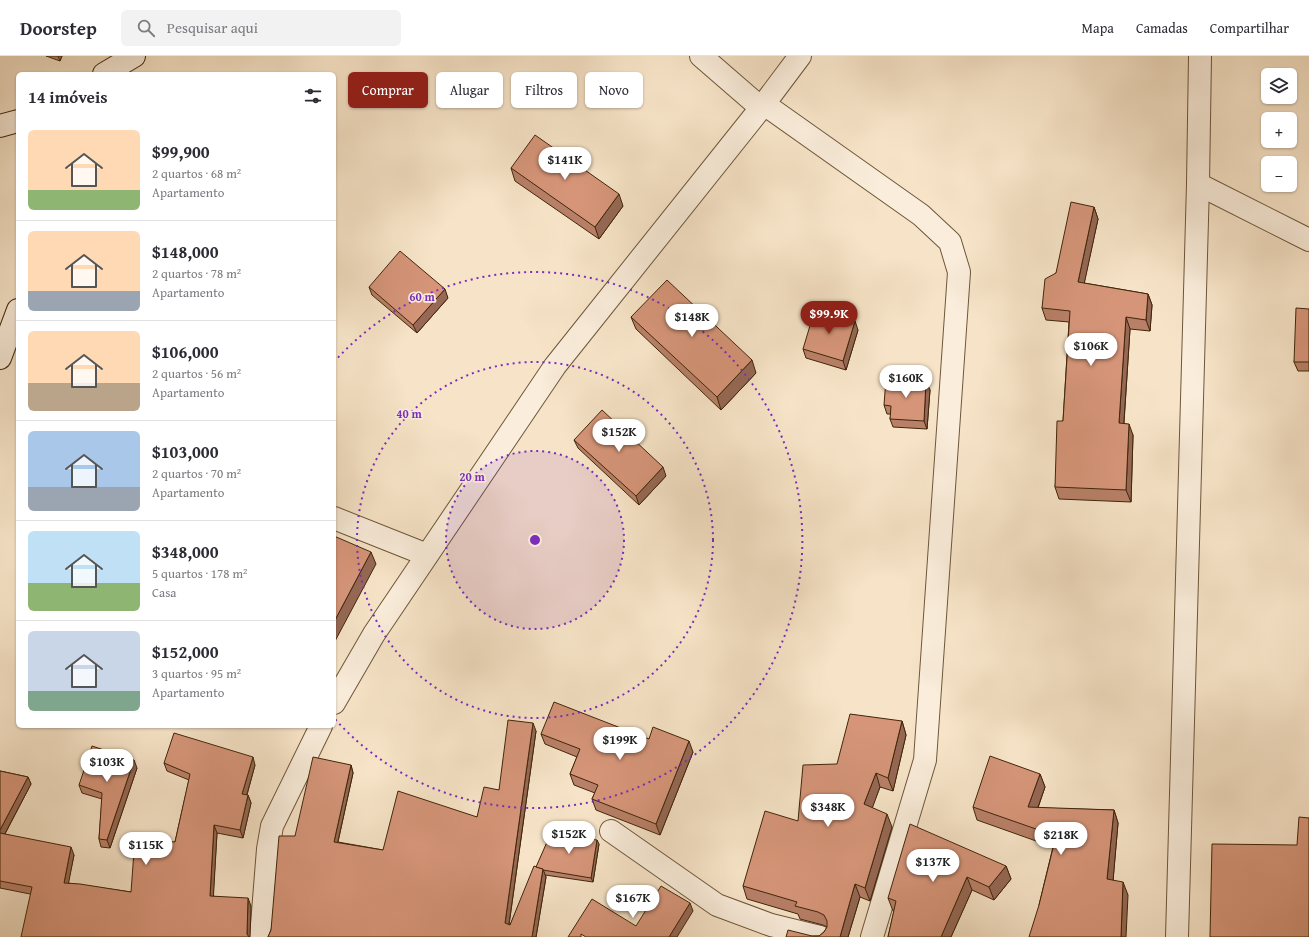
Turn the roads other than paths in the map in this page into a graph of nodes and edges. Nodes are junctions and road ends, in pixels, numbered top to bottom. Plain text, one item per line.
1 (134, 56) edge
2 (140, 56) edge
3 (701, 56) edge
4 (800, 56) edge
5 (1200, 56) edge
6 (107, 72) edge
7 (132, 72) edge
8 (762, 106) junction
9 (16, 122) edge
10 (0, 126) edge
11 (1198, 184) junction
12 (1309, 240) edge
13 (16, 315) edge
14 (0, 358) edge
15 (336, 519) edge
16 (427, 555) junction
17 (336, 700) edge
18 (320, 728) edge
19 (611, 831) dead end
20 (769, 931) edge
21 (261, 937) edge
22 (820, 937) edge
23 (872, 937) edge
24 (1177, 937) edge

1 - 6 street
2 - 7 street
3 - 8 street
4 - 8 street
5 - 11 street
8 - 16 street
8 - 23 street
9 - 10 street
11 - 12 street
11 - 24 street
13 - 14 street
15 - 16 street
16 - 17 street
18 - 21 street
19 - 20 street
20 - 22 street

